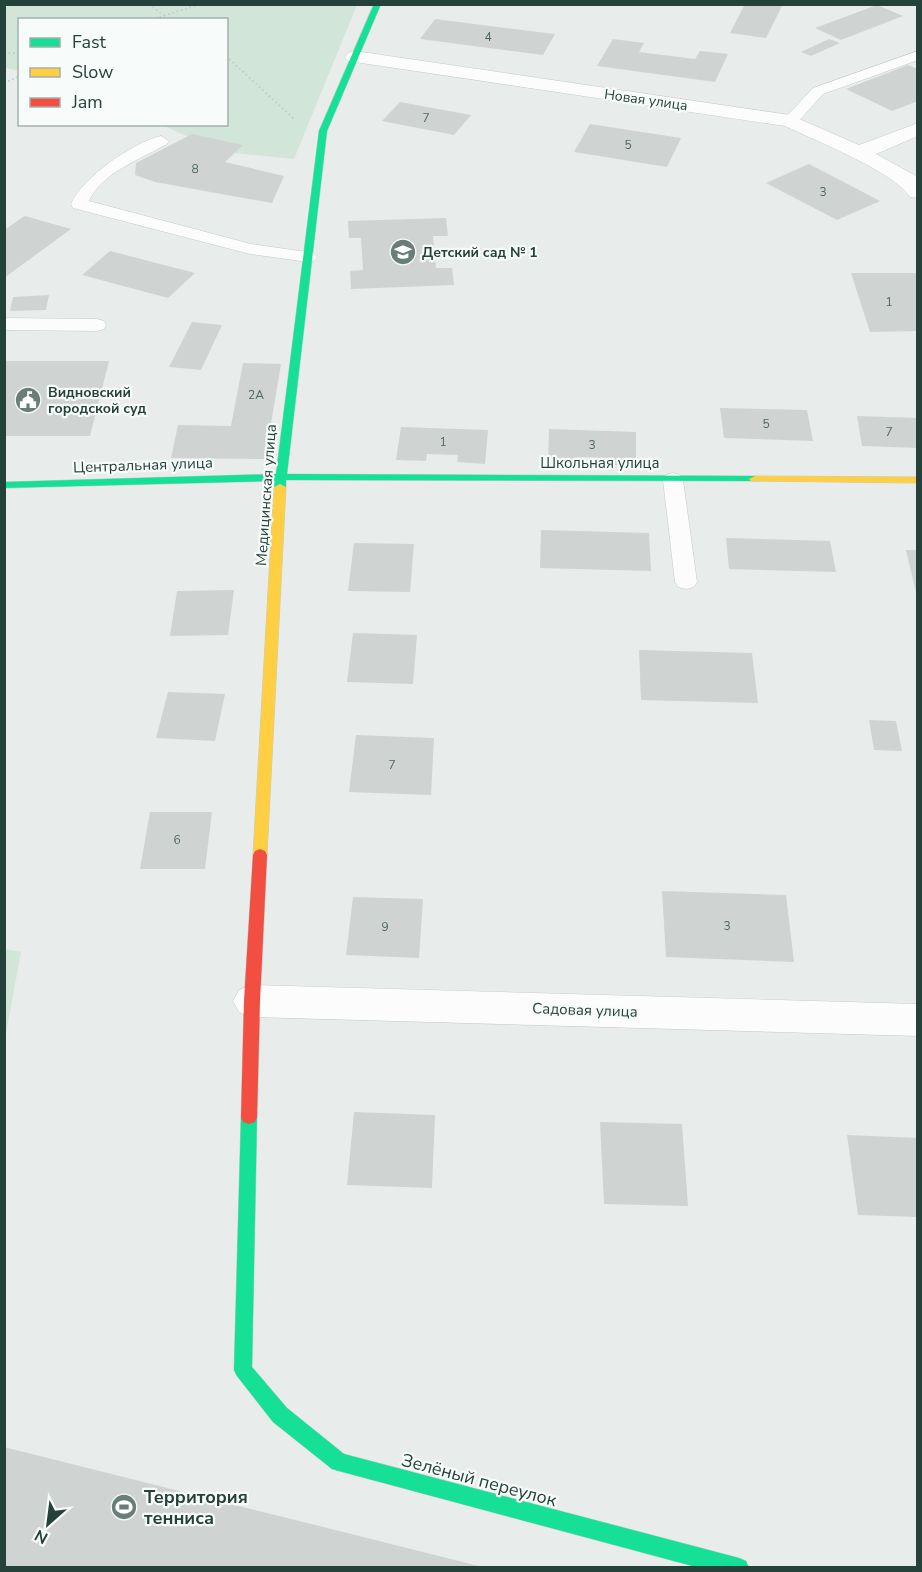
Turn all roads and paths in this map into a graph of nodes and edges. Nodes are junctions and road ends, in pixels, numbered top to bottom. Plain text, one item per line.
1 (149, 4) edge
2 (200, 4) edge
3 (378, 4) edge
4 (164, 15) junction
5 (156, 18) edge
6 (168, 18) edge
7 (918, 55) edge
8 (355, 57) junction
9 (228, 58) edge
10 (790, 121) junction
11 (918, 129) edge
12 (323, 130) junction
13 (161, 141) dead end
14 (860, 153) junction
15 (918, 192) edge
16 (308, 257) junction
17 (4, 324) edge
18 (97, 325) dead end
19 (281, 477) junction
20 (673, 480) junction
21 (918, 480) edge
22 (4, 485) edge
23 (687, 582) dead end
24 (252, 1000) junction
25 (918, 1020) edge
26 (243, 1370) joint
27 (739, 1568) edge

1 - 4 path
2 - 4 path
3 - 8 street, Медицинская улица
4 - 5 path
4 - 6 path
7 - 10 lane
8 - 10 street, Новая улица
8 - 12 street, Медицинская улица
9 - 12 path
10 - 14 street, Новая улица
11 - 14 street
12 - 16 street, Медицинская улица
13 - 16 lane
14 - 15 street, Новая улица
16 - 19 street, Медицинская улица
17 - 18 lane
19 - 20 street, Школьная улица
19 - 22 street, Центральная улица
19 - 24 street, Медицинская улица
20 - 21 street, Школьная улица
20 - 23 lane
24 - 25 street, Садовая улица
24 - 26 street, Медицинская улица
26 - 27 street, Зелёный переулок

